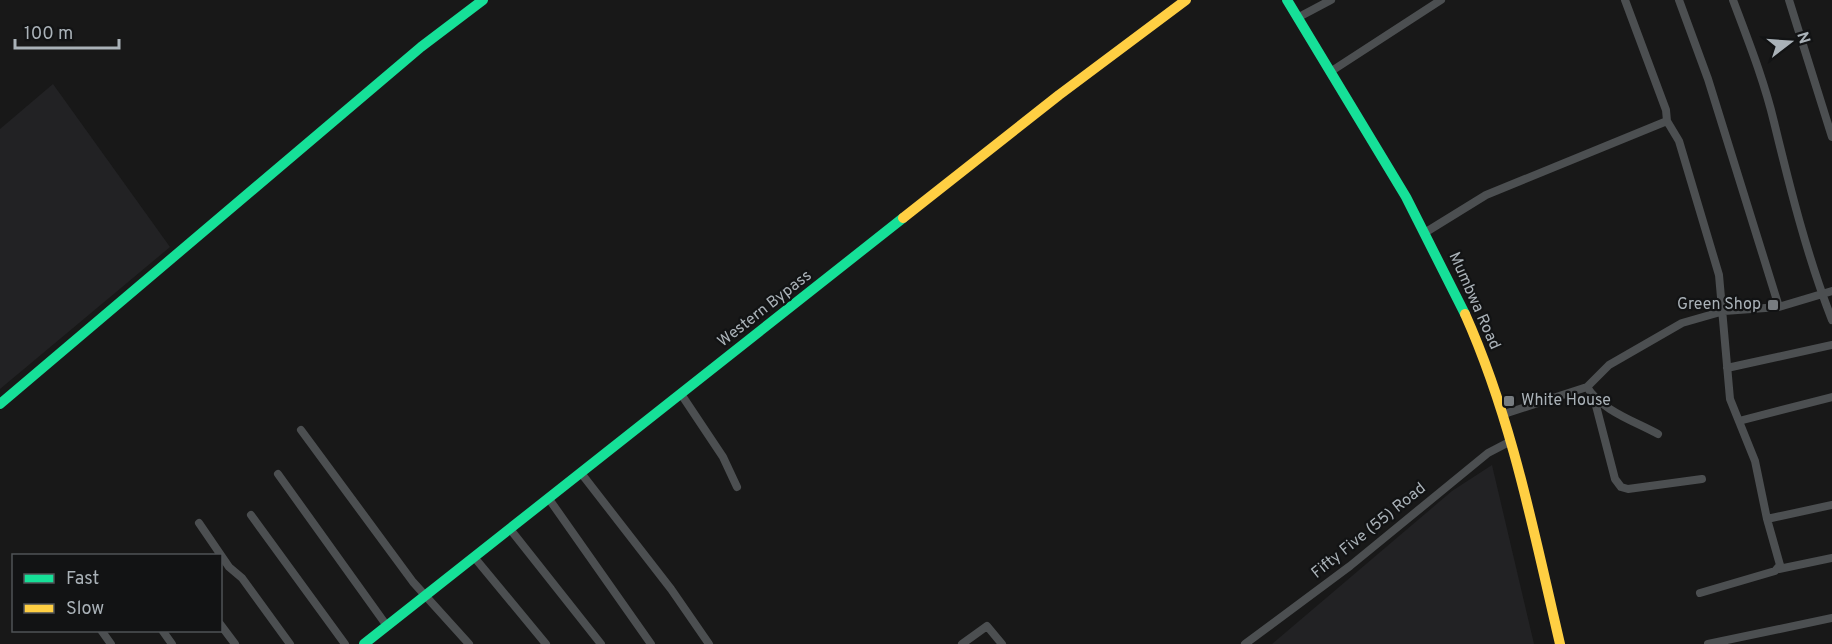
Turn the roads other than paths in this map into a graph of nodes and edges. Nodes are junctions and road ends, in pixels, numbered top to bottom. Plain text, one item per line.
1 (483, 0) edge
2 (1186, 0) edge
3 (1287, 0) edge
4 (1331, 0) edge
5 (1441, 0) edge
6 (1625, 0) edge
7 (1678, 0) edge
8 (1733, 0) edge
9 (1789, 0) edge
10 (1297, 18) junction
11 (1330, 72) junction
12 (1667, 121) junction
13 (1832, 137) edge
14 (1426, 232) junction
15 (1832, 291) edge
16 (1821, 295) junction
17 (1779, 307) junction
18 (1724, 311) junction
19 (1832, 320) edge
20 (1832, 345) edge
21 (1727, 368) junction
22 (1587, 387) junction
23 (681, 394) junction
24 (1832, 397) edge
25 (1594, 398) junction
26 (0, 404) edge
27 (1503, 414) junction
28 (1739, 421) junction
29 (301, 430) dead end
30 (1658, 434) dead end
31 (1511, 441) junction
32 (581, 473) junction
33 (278, 474) dead end
34 (1702, 479) dead end
35 (737, 487) dead end
36 (549, 499) junction
37 (1832, 505) edge
38 (251, 515) dead end
39 (1767, 519) junction
40 (199, 523) dead end
41 (510, 530) junction
42 (220, 554) edge
43 (222, 557) edge
44 (474, 557) junction
45 (1832, 558) edge
46 (1779, 569) junction
47 (1700, 593) dead end
48 (425, 596) junction
49 (1832, 618) edge
50 (387, 626) junction
51 (222, 627) edge
52 (466, 643) edge
53 (235, 644) edge
54 (290, 644) edge
55 (345, 644) edge
56 (364, 644) edge
57 (546, 644) edge
58 (601, 644) edge
59 (651, 644) edge
60 (709, 644) edge
61 (962, 644) edge
62 (1002, 644) edge
63 (1245, 644) edge
64 (1560, 644) edge
65 (1708, 644) edge

1 - 26 main road
2 - 23 main road, Western Bypass
3 - 10 main road, Mumbwa Road
4 - 10 street
5 - 11 street
6 - 12 street
7 - 17 street
8 - 16 street
9 - 13 street
10 - 11 main road, Mumbwa Road
11 - 14 main road, Mumbwa Road
12 - 14 street
12 - 18 street
14 - 27 main road, Mumbwa Road
15 - 16 street
16 - 17 street
16 - 19 street
17 - 18 street
18 - 21 street
18 - 22 street
20 - 21 street
21 - 28 street
22 - 25 street
22 - 27 street
23 - 32 main road, Western Bypass
23 - 35 street
24 - 28 street
25 - 30 street
25 - 34 street
27 - 31 main road, Mumbwa Road
28 - 39 street
29 - 48 street
31 - 63 street, Fifty Five (55) Road
31 - 64 main road, Mumbwa Road
32 - 36 main road, Western Bypass
32 - 60 street
33 - 50 street
36 - 41 main road, Western Bypass
36 - 59 street
37 - 39 street
38 - 55 street
39 - 46 street
40 - 42 street
41 - 44 main road, Western Bypass
41 - 58 street
43 - 54 street
44 - 48 main road, Western Bypass
44 - 57 street
45 - 46 street
46 - 47 street
48 - 50 main road, Western Bypass
48 - 52 street
49 - 65 street
50 - 56 main road, Western Bypass
51 - 53 street
61 - 62 street

